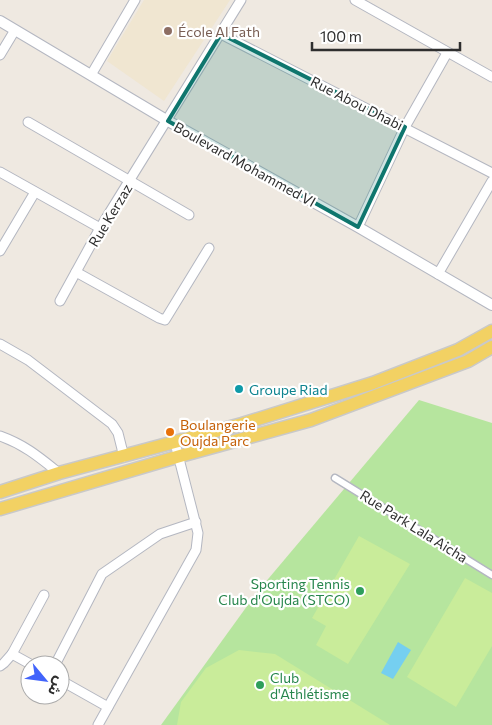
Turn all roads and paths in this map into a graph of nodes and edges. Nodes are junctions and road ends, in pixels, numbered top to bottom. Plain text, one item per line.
1 (135, 0) edge
2 (241, 0) edge
3 (355, 0) edge
4 (0, 21) edge
5 (15, 30) junction
6 (221, 34) junction
7 (447, 53) junction
8 (0, 55) edge
9 (91, 75) junction
10 (492, 77) edge
11 (168, 121) junction
12 (28, 122) dead end
13 (405, 127) junction
14 (0, 172) edge
15 (492, 173) edge
16 (130, 181) junction
17 (492, 181) edge
18 (34, 192) junction
19 (189, 215) dead end
20 (358, 227) junction
21 (100, 228) junction
22 (209, 248) dead end
23 (0, 252) edge
24 (76, 272) junction
25 (438, 274) junction
26 (60, 301) dead end
27 (492, 305) edge
28 (492, 331) edge
29 (0, 344) edge
30 (492, 347) edge
31 (374, 389) junction
32 (306, 404) junction
33 (311, 420) junction
34 (0, 436) edge
35 (175, 443) junction
36 (180, 456) junction
37 (124, 457) junction
38 (58, 473) junction
39 (335, 478) dead end
40 (0, 492) edge
41 (0, 509) edge
42 (196, 522) junction
43 (492, 575) edge
44 (44, 594) dead end
45 (12, 654) junction
46 (60, 655) edge
47 (20, 658) edge
48 (0, 666) edge
49 (70, 686) edge
50 (108, 707) junction
51 (98, 725) edge

1 - 9 street
2 - 6 street, Rue Kerzaz
3 - 7 street
4 - 5 street, Boulevard Mohammed VI
5 - 8 street
5 - 9 street, Boulevard Mohammed VI
6 - 11 street, Rue Kerzaz
6 - 13 street, Rue Abou Dhabi
7 - 10 street
7 - 13 street
9 - 11 street, Boulevard Mohammed VI
11 - 16 street, Rue Kerzaz
11 - 20 street, Boulevard Mohammed VI
12 - 16 street
13 - 15 street, Rue Abou Dhabi
13 - 20 street
14 - 18 street
16 - 19 street
16 - 21 street, Rue Kerzaz
17 - 25 street
18 - 21 street
18 - 23 street
20 - 25 street, Boulevard Mohammed VI
21 - 24 street, Rue Kerzaz
22 - 24 street
24 - 26 street, Rue Kerzaz
25 - 27 street, Boulevard Mohammed VI
28 - 31 main road
29 - 37 street
30 - 31 main road
31 - 32 main road
31 - 33 main road
32 - 33 main road
32 - 35 main road
33 - 36 main road
34 - 38 street
35 - 36 street
35 - 37 main road
36 - 41 main road
36 - 42 street
37 - 38 main road
38 - 40 main road
39 - 43 street, Rue Park Lala Aicha
42 - 46 street
42 - 50 street
44 - 45 street
45 - 47 street
45 - 48 street
49 - 50 street
50 - 51 street

